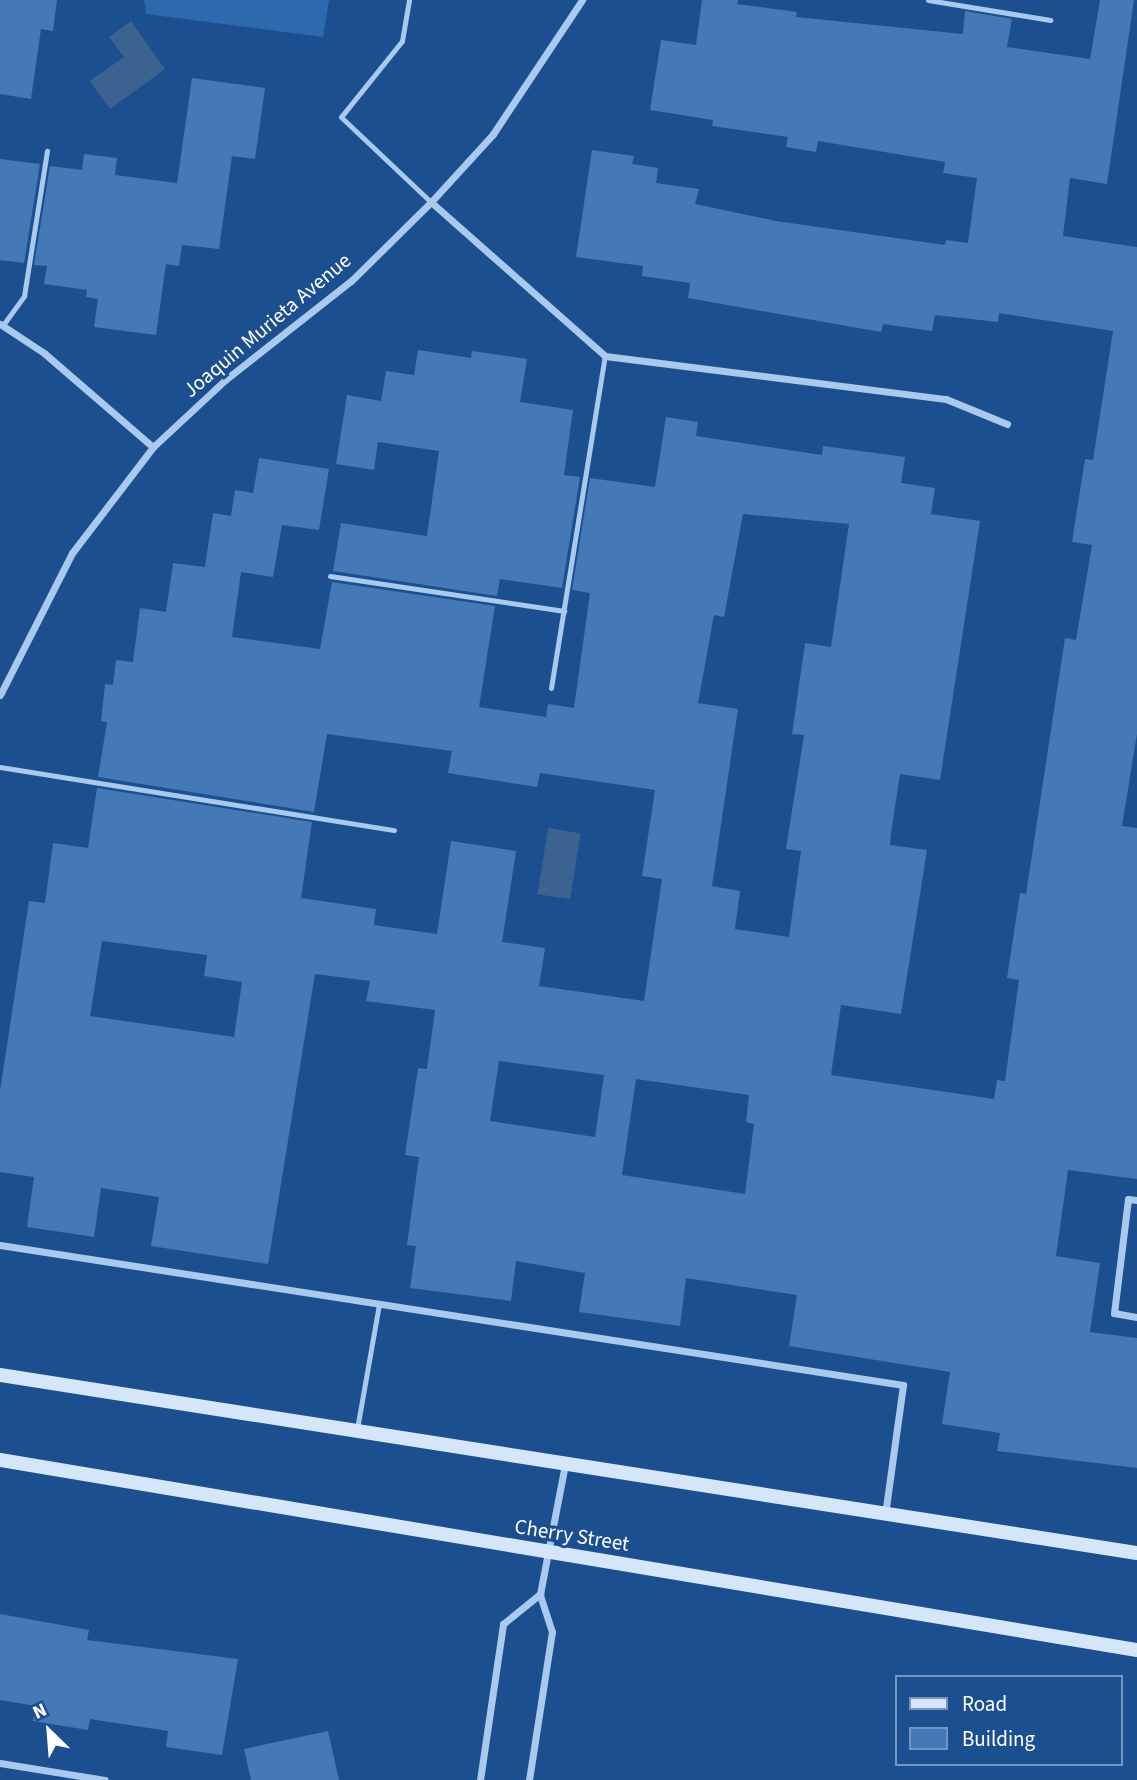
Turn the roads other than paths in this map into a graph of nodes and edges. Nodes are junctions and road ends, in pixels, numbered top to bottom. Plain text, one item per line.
1 (409, 0) edge
2 (582, 0) edge
3 (928, 0) edge
4 (1049, 20) dead end
5 (47, 151) dead end
6 (431, 202) junction
7 (1, 325) edge
8 (605, 356) junction
9 (1007, 424) dead end
10 (153, 447) junction
11 (330, 576) dead end
12 (564, 611) junction
13 (551, 688) dead end
14 (0, 695) edge
15 (0, 766) edge
16 (394, 830) dead end
17 (1137, 1200) edge
18 (0, 1245) edge
19 (379, 1304) junction
20 (1137, 1317) edge
21 (0, 1375) edge
22 (356, 1431) junction
23 (0, 1460) edge
24 (565, 1464) junction
25 (886, 1514) junction
26 (550, 1553) junction
27 (1137, 1553) edge
28 (540, 1594) junction
29 (1137, 1650) edge
30 (0, 1763) edge
31 (105, 1780) edge
32 (480, 1780) edge
33 (529, 1780) edge

1 - 6 lane
2 - 6 street, Joaquin Murieta Avenue
3 - 4 lane
5 - 7 lane
6 - 8 street
6 - 10 street, Joaquin Murieta Avenue
7 - 10 street
8 - 9 street
8 - 12 lane
10 - 14 street, Joaquin Murieta Avenue
11 - 12 lane
12 - 13 lane
15 - 16 lane
17 - 20 street
18 - 19 street
19 - 22 lane
19 - 25 street
21 - 22 main road
22 - 24 main road
23 - 26 main road, Cherry Street
24 - 25 main road
24 - 26 street
25 - 27 main road
26 - 28 street
26 - 29 main road, Cherry Street
28 - 32 street
28 - 33 street
30 - 31 street

